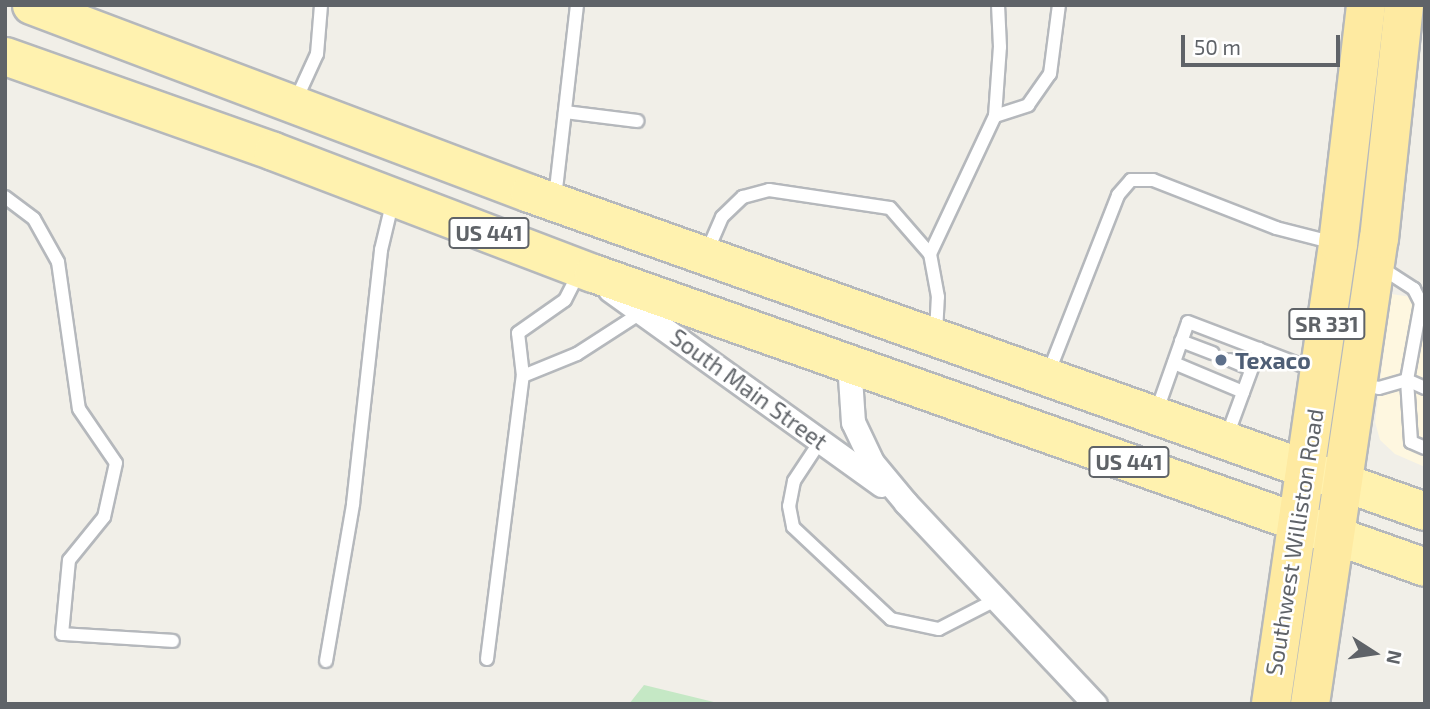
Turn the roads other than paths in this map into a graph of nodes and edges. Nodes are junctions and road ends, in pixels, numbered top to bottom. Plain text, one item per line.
1 (31, 5) edge
2 (321, 5) edge
3 (577, 5) edge
4 (998, 5) edge
5 (1059, 5) edge
6 (1366, 5) edge
7 (1404, 5) edge
8 (5, 56) edge
9 (293, 106) junction
10 (565, 111) junction
11 (995, 116) junction
12 (637, 121) dead end
13 (273, 151) junction
14 (394, 196) junction
15 (5, 197) edge
16 (555, 202) junction
17 (1338, 244) junction
18 (930, 254) junction
19 (705, 256) junction
20 (1375, 264) junction
21 (587, 271) junction
22 (769, 279) junction
23 (688, 303) junction
24 (642, 312) junction
25 (935, 338) junction
26 (1181, 341) junction
27 (1259, 349) junction
28 (1213, 353) dead end
29 (1230, 360) dead end
30 (849, 362) junction
31 (1174, 363) junction
32 (1251, 369) junction
33 (1320, 372) junction
34 (523, 376) junction
35 (1047, 377) junction
36 (1406, 380) junction
37 (1358, 384) junction
38 (1425, 388) edge
39 (1242, 392) junction
40 (1155, 416) junction
41 (821, 440) junction
42 (1226, 440) junction
43 (1425, 448) edge
44 (1305, 469) junction
45 (1343, 482) junction
46 (905, 503) junction
47 (1425, 511) edge
48 (1296, 522) junction
49 (1334, 535) junction
50 (1425, 567) edge
51 (999, 598) junction
52 (173, 641) dead end
53 (487, 659) dead end
54 (326, 661) dead end
55 (1095, 704) edge
56 (1270, 704) edge
57 (1310, 704) edge

1 - 9 main road, US 441
2 - 9 lane
3 - 10 lane
4 - 11 lane
5 - 11 lane
6 - 17 highway, Southwest Williston Road / SR 331
7 - 20 highway, Southwest Williston Road / SR 331
8 - 13 main road, US 441
9 - 13 main road
9 - 16 main road, US 441
10 - 12 lane
10 - 16 lane
11 - 18 lane
13 - 14 main road, US 441
14 - 21 main road, US 441
14 - 54 lane
15 - 52 lane
16 - 19 main road, US 441
17 - 33 highway, Southwest Williston Road / SR 331
17 - 35 lane
18 - 19 lane
18 - 25 lane
19 - 22 main road, US 441
19 - 23 main road
20 - 36 lane
20 - 37 highway, Southwest Williston Road / SR 331
21 - 23 main road, US 441
21 - 24 street, South Main Street
21 - 34 lane
22 - 25 main road, US 441
22 - 30 main road
23 - 30 main road, US 441
24 - 34 lane
24 - 41 street, South Main Street
25 - 35 main road, US 441
26 - 27 lane
26 - 28 lane
26 - 31 lane
27 - 32 lane
27 - 33 lane
29 - 32 lane
30 - 46 street, South Main Street
30 - 48 main road, US 441
31 - 39 lane
31 - 40 lane
32 - 39 lane
33 - 44 highway, Southwest Williston Road / SR 331
34 - 53 lane
35 - 40 main road, US 441
36 - 37 lane
36 - 38 lane
36 - 43 lane
37 - 45 highway, Southwest Williston Road / SR 331
39 - 42 lane
40 - 42 main road, US 441
41 - 46 street, South Main Street
41 - 51 lane
42 - 44 main road, US 441
44 - 45 main road, US 441
44 - 48 highway, Southwest Williston Road / SR 331
45 - 47 main road, US 441
45 - 49 highway, Southwest Williston Road / SR 331
46 - 51 street, South Main Street
48 - 49 main road, US 441
48 - 56 highway, Southwest Williston Road / SR 331
49 - 50 main road, US 441
49 - 57 highway, Southwest Williston Road / SR 331
51 - 55 street, South Main Street

